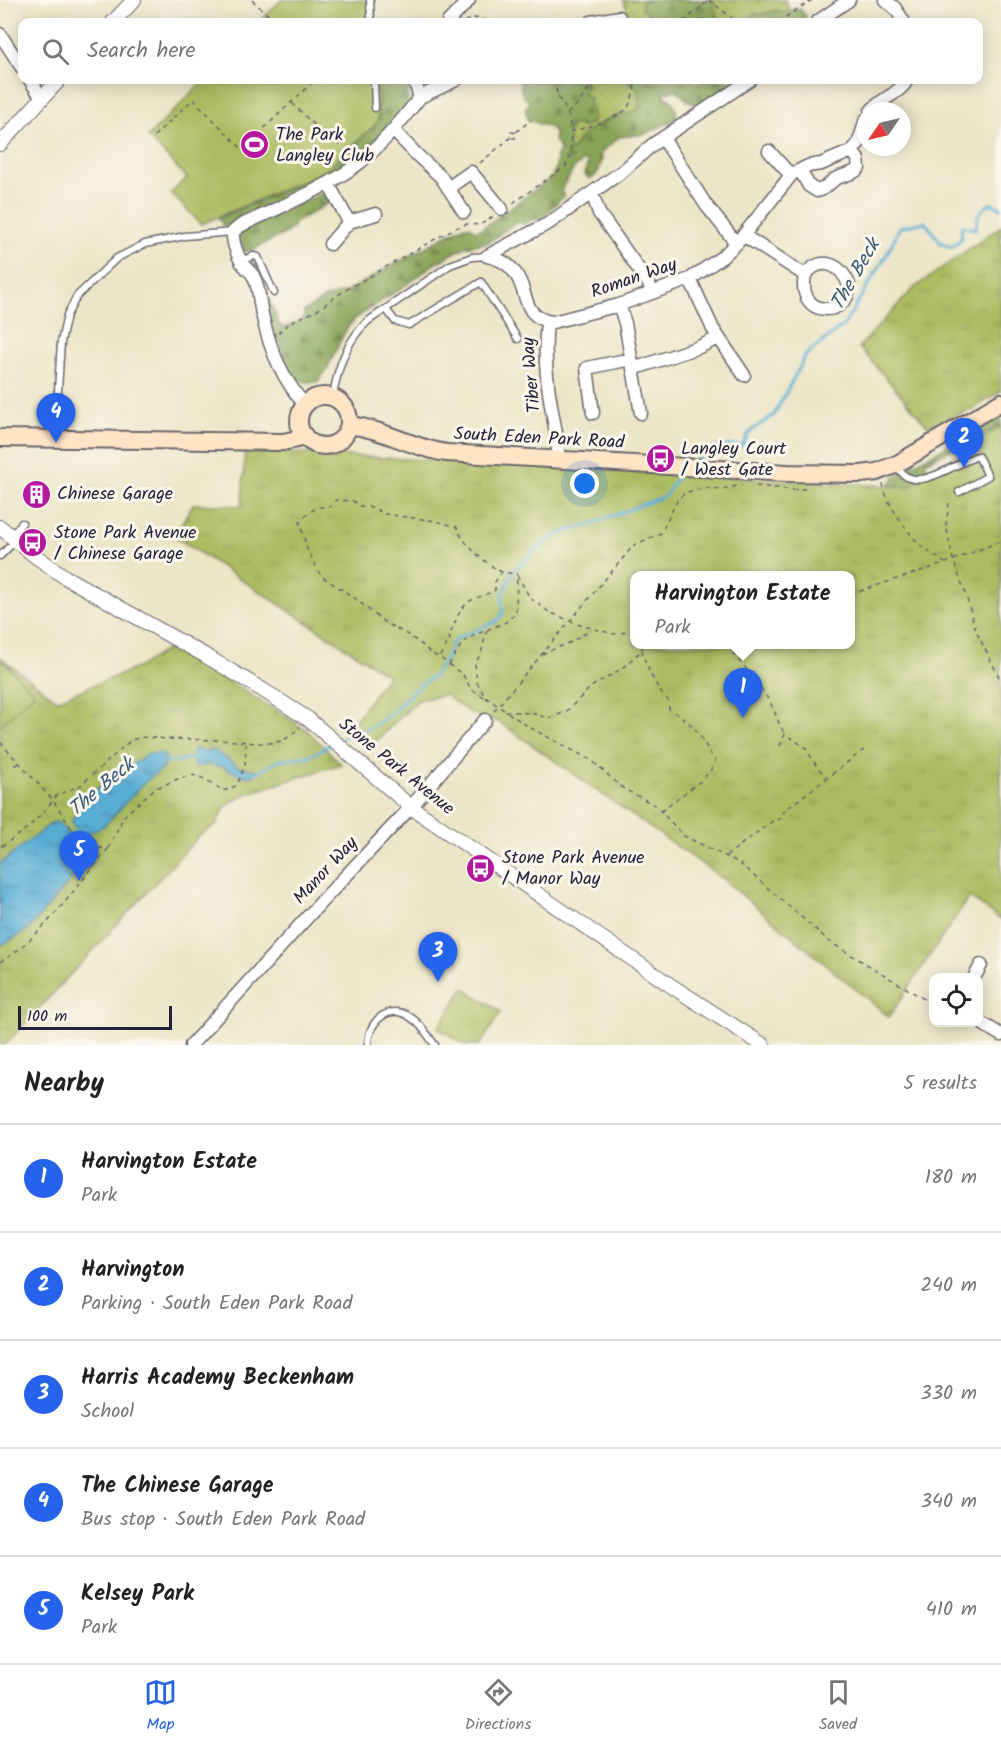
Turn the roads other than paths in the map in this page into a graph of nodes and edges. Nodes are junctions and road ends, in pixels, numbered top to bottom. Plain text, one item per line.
1 (134, 0) edge
2 (370, 0) edge
3 (469, 0) edge
4 (849, 0) edge
5 (885, 0) edge
6 (619, 17) dead end
7 (117, 18) edge
8 (371, 18) edge
9 (452, 18) edge
10 (613, 18) edge
11 (823, 18) edge
12 (901, 18) edge
13 (0, 34) edge
14 (18, 62) edge
15 (33, 84) edge
16 (55, 84) edge
17 (374, 84) edge
18 (415, 84) edge
19 (448, 84) edge
20 (744, 84) edge
21 (904, 84) edge
22 (420, 97) junction
23 (42, 98) junction
24 (880, 102) edge
25 (375, 108) dead end
26 (394, 131) junction
27 (663, 138) junction
28 (0, 144) edge
29 (857, 145) edge
30 (769, 151) dead end
31 (852, 151) junction
32 (796, 172) junction
33 (328, 183) junction
34 (448, 188) junction
35 (591, 193) junction
36 (503, 210) road end
37 (464, 212) dead end
38 (376, 214) dead end
39 (349, 222) junction
40 (233, 232) junction
41 (740, 239) junction
42 (330, 244) dead end
43 (487, 256) junction
44 (241, 261) junction
45 (805, 275) dead end
46 (690, 279) junction
47 (653, 292) junction
48 (274, 293) dead end
49 (619, 305) junction
50 (386, 309) junction
51 (547, 322) junction
52 (718, 338) junction
53 (519, 339) dead end
54 (632, 364) junction
55 (744, 375) dead end
56 (333, 397) junction
57 (1001, 402) edge
58 (305, 405) junction
59 (593, 413) dead end
60 (641, 413) dead end
61 (349, 425) junction
62 (304, 435) junction
63 (0, 438) edge
64 (55, 438) junction
65 (558, 460) junction
66 (897, 464) junction
67 (959, 492) dead end
68 (22, 523) dead end
69 (9, 535) edge
70 (0, 556) edge
71 (485, 720) road end
72 (411, 807) junction
73 (981, 965) dead end
74 (977, 973) edge
75 (983, 1024) edge
76 (1001, 1035) edge
77 (192, 1045) edge
78 (368, 1045) edge
79 (435, 1045) edge
80 (763, 1045) edge

1 - 7 street
2 - 8 lane
3 - 9 street
4 - 11 street
5 - 12 street
6 - 10 street
13 - 14 street
15 - 23 street
16 - 23 street
17 - 25 lane
18 - 22 street
19 - 22 street
20 - 27 street
21 - 24 street
22 - 26 street
23 - 28 street
26 - 33 street
26 - 34 street
27 - 35 street
27 - 41 street
29 - 31 street
30 - 32 street
31 - 32 street
31 - 32 street
32 - 41 street, Roman Way
33 - 39 street
33 - 40 street
34 - 36 street
34 - 37 street
35 - 43 street
35 - 47 street
38 - 39 street
39 - 42 street
40 - 44 street
40 - 64 lane
41 - 45 street
41 - 46 street, Roman Way
43 - 50 lane
43 - 51 street
44 - 48 lane
44 - 58 street
46 - 47 street, Roman Way
46 - 52 street
47 - 49 street, Roman Way
49 - 51 street, Roman Way
49 - 54 street
50 - 53 lane
50 - 56 lane
51 - 65 street, Tiber Way
52 - 54 street
52 - 55 street
54 - 59 street
54 - 60 street
56 - 58 main road
56 - 61 main road
57 - 66 main road, South Eden Park Road
58 - 62 main road
61 - 62 main road
61 - 65 main road, South Eden Park Road
62 - 64 main road
63 - 64 main road
65 - 66 main road, South Eden Park Road
66 - 67 lane
68 - 69 lane
69 - 70 lane
69 - 72 street, Stone Park Avenue
71 - 72 street, Manor Way
72 - 77 street, Manor Way
72 - 80 street, Stone Park Avenue
73 - 74 street
75 - 76 street
78 - 79 lane

